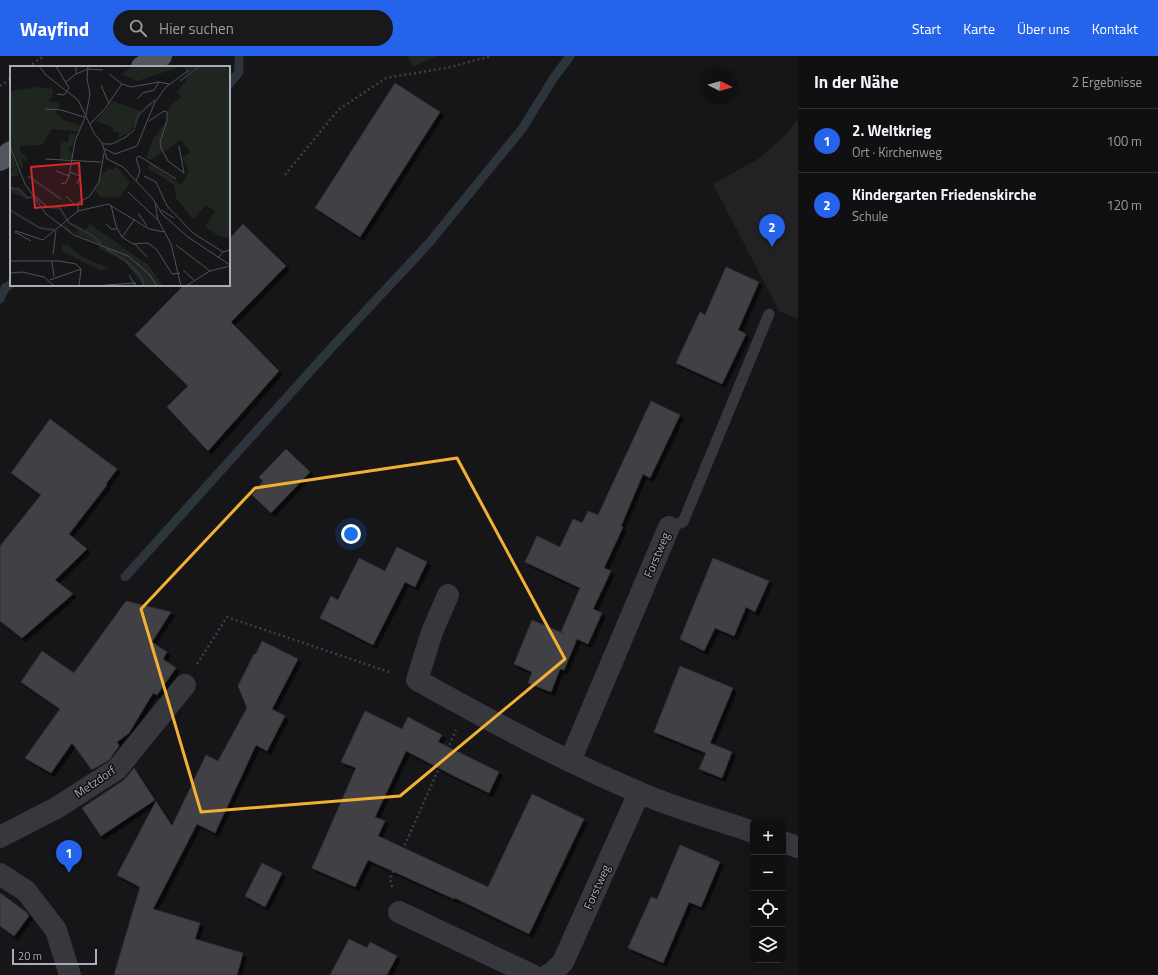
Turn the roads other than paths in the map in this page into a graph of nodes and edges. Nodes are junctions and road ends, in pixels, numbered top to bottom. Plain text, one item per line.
1 (161, 56) edge
2 (144, 66) edge
3 (10, 153) edge
4 (0, 160) edge
5 (770, 314) dead end
6 (669, 527) joint
7 (448, 595) dead end
8 (185, 685) road end
9 (570, 761) junction
10 (639, 792) junction
11 (750, 831) edge
12 (0, 837) edge
13 (786, 843) edge
14 (798, 847) edge
15 (0, 874) edge
16 (399, 912) road end
17 (70, 975) edge
18 (532, 975) edge
19 (548, 975) edge

1 - 2 main road
3 - 4 main road
5 - 6 lane, Forstweg
6 - 9 street, Forstweg
7 - 9 street
8 - 12 street, Metzdorf
9 - 10 street
10 - 11 street
10 - 19 street, Forstweg
13 - 14 street
15 - 17 street
16 - 18 street

